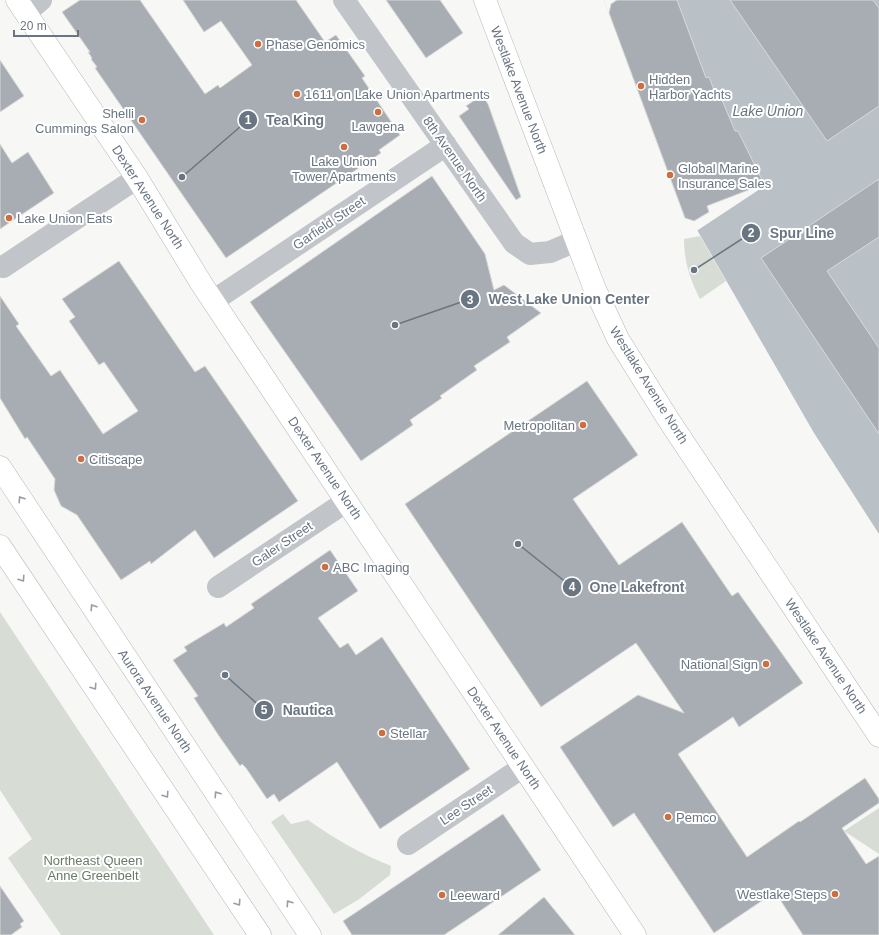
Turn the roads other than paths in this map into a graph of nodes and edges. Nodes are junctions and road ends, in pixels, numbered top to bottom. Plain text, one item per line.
1 (344, 0) edge
2 (485, 0) edge
3 (28, 4) edge
4 (446, 145) junction
5 (137, 178) junction
6 (576, 241) junction
7 (3, 268) dead end
8 (213, 301) junction
9 (0, 466) edge
10 (347, 501) junction
11 (0, 546) edge
12 (218, 587) dead end
13 (879, 736) edge
14 (523, 767) junction
15 (408, 844) dead end
16 (260, 935) edge
17 (310, 935) edge
18 (635, 935) edge

1 - 4 street, 8th Avenue North
2 - 6 main road, Westlake Avenue North
3 - 5 main road, Dexter Avenue North
4 - 6 street, 8th Avenue North
4 - 8 street, Garfield Street
5 - 7 street
5 - 8 main road, Dexter Avenue North
6 - 13 main road, Westlake Avenue North
8 - 10 main road, Dexter Avenue North
17 -> 9 main road, Aurora Avenue North
10 - 12 street, Galer Street
10 - 14 main road, Dexter Avenue North
11 -> 16 main road
14 - 15 street, Lee Street
14 - 18 main road, Dexter Avenue North

